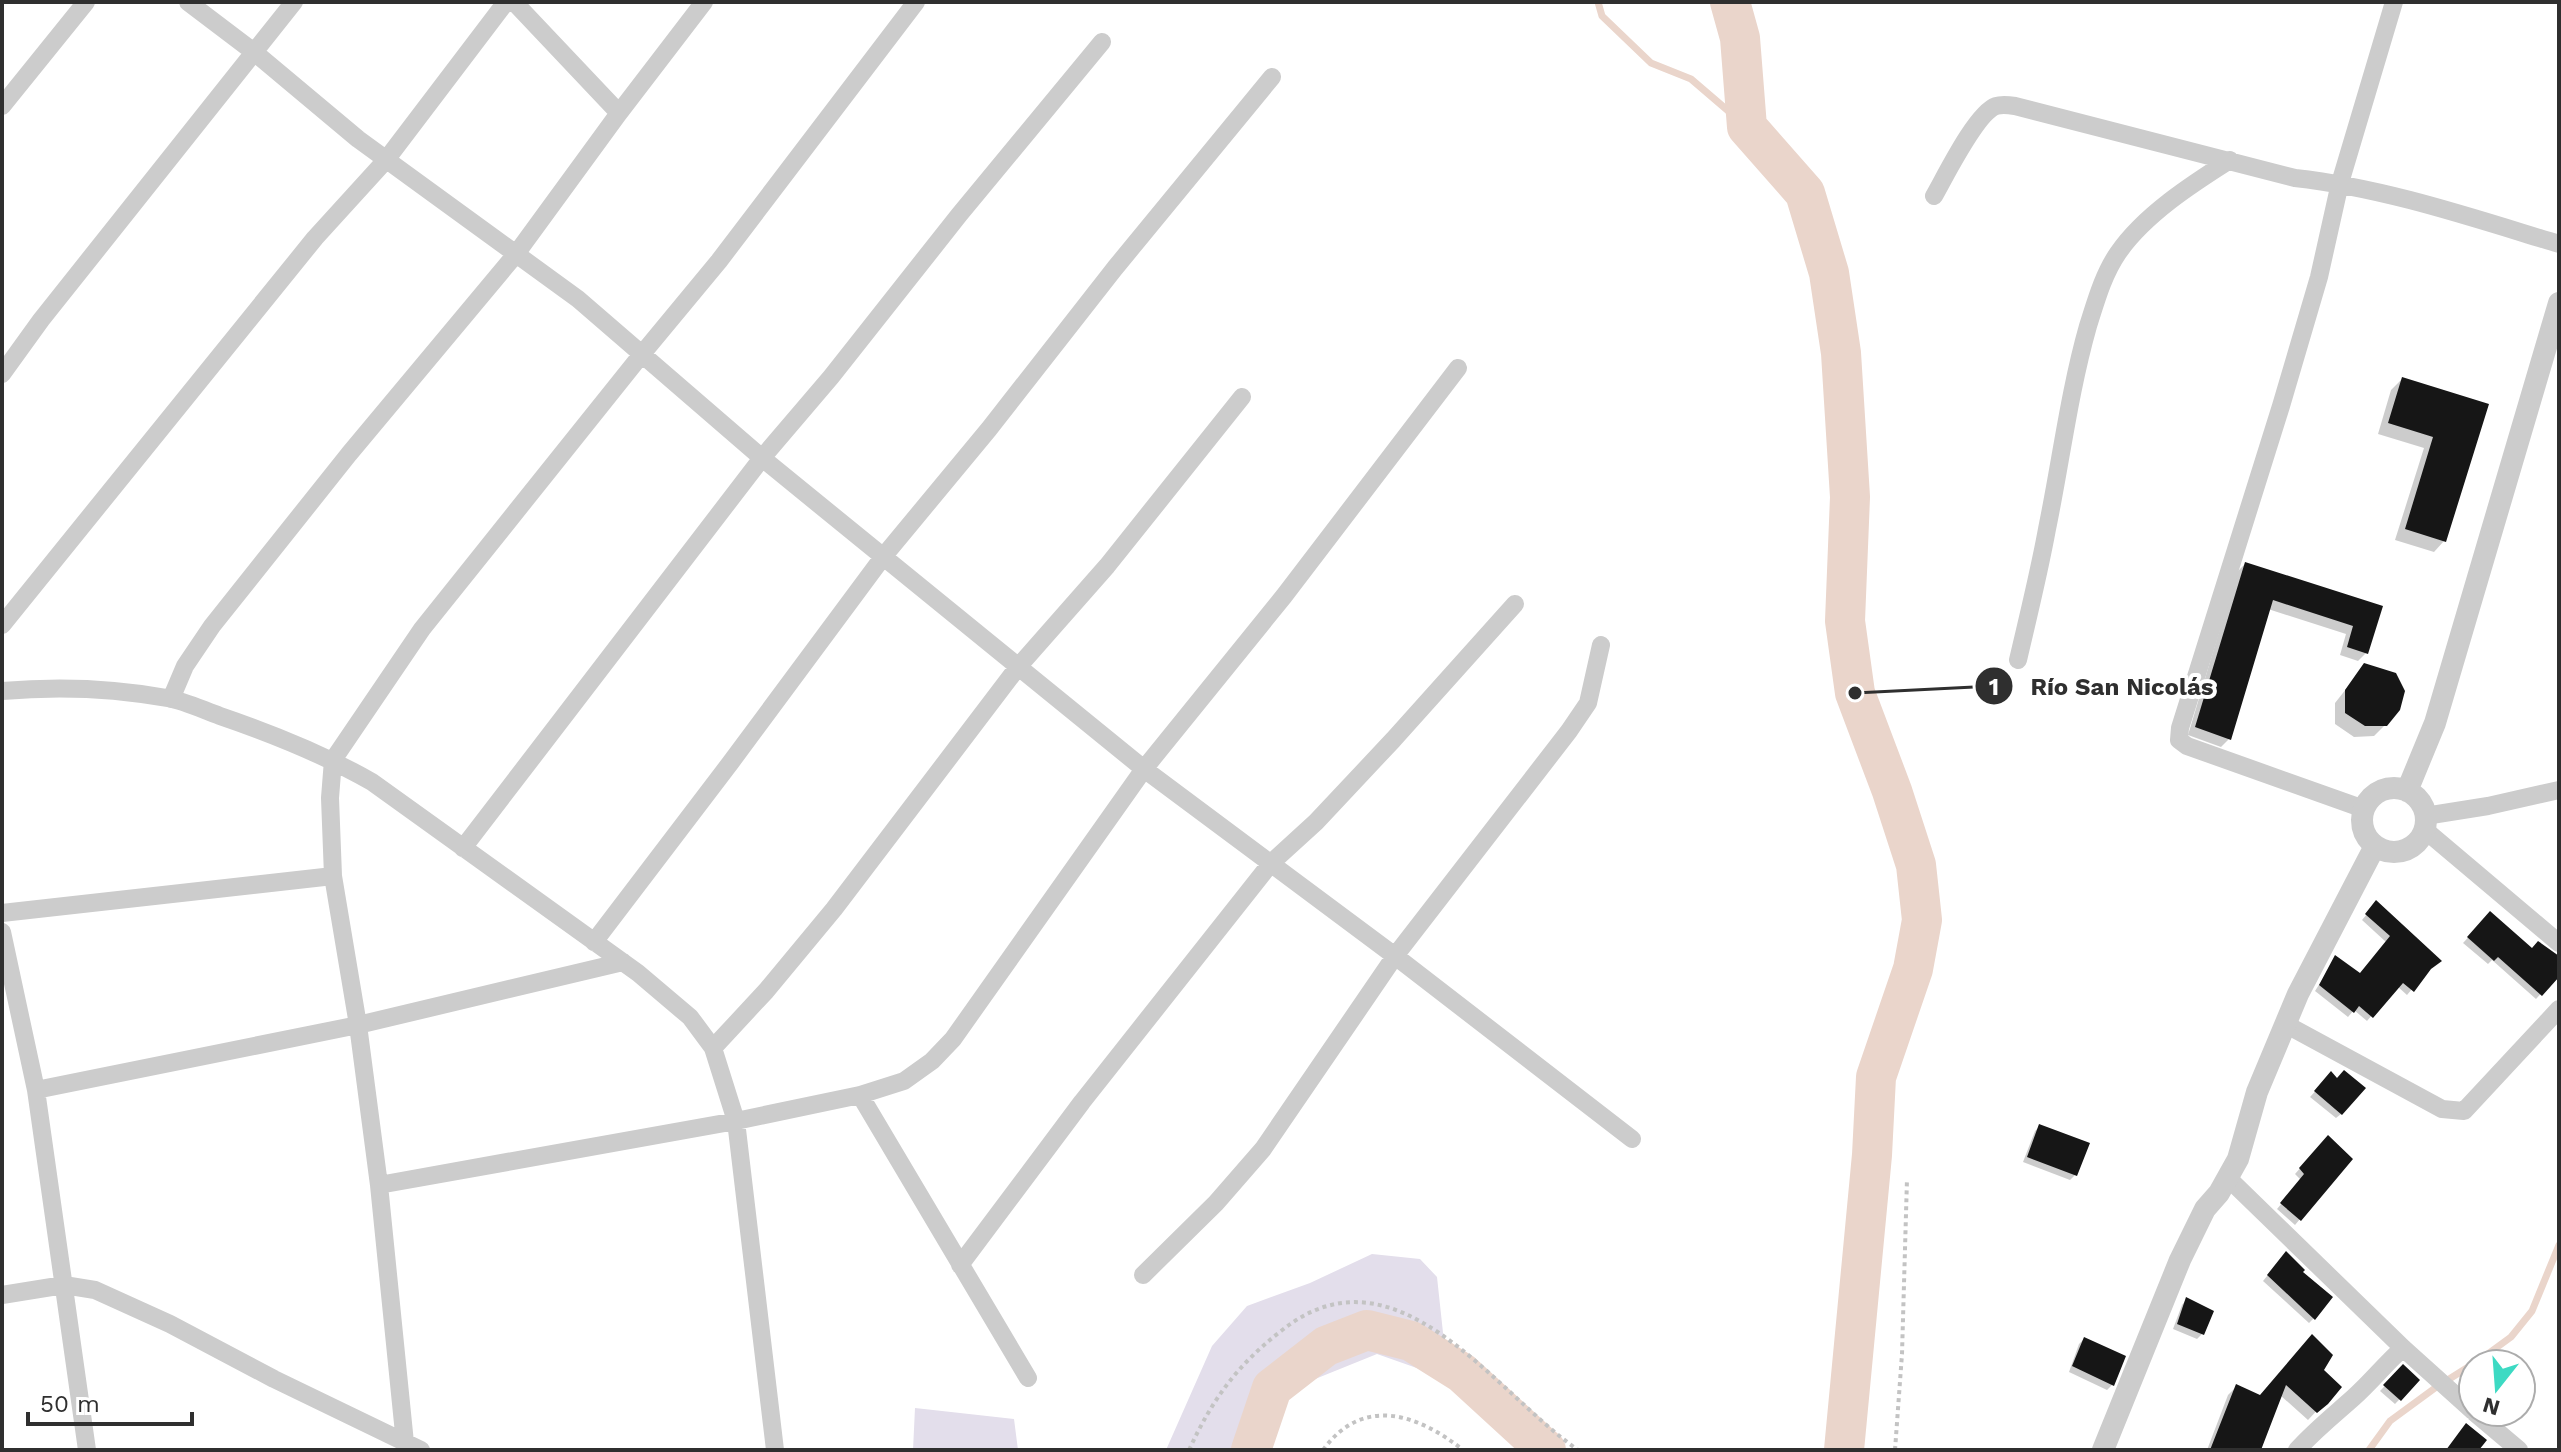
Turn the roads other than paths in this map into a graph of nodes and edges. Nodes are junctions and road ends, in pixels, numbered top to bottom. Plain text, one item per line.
1 (86, 2) edge
2 (188, 2) edge
3 (294, 2) edge
4 (506, 2) edge
5 (514, 2) edge
6 (704, 2) edge
7 (916, 2) edge
8 (2394, 2) edge
9 (1102, 42) dead end
10 (254, 52) junction
11 (1272, 77) dead end
12 (2, 106) edge
13 (619, 113) junction
14 (386, 160) junction
15 (2230, 160) junction
16 (2340, 183) junction
17 (1934, 196) dead end
18 (2559, 244) edge
19 (516, 254) junction
20 (2559, 303) edge
21 (642, 354) junction
22 (1458, 368) dead end
23 (2, 374) edge
24 (1242, 397) dead end
25 (762, 458) junction
26 (883, 557) junction
27 (1515, 604) dead end
28 (2, 625) edge
29 (1601, 645) dead end
30 (2018, 660) dead end
31 (1018, 667) junction
32 (2, 691) edge
33 (171, 699) junction
34 (333, 760) junction
35 (1144, 769) junction
36 (2559, 790) edge
37 (2407, 791) junction
38 (2364, 809) junction
39 (2425, 823) junction
40 (2375, 846) junction
41 (463, 848) junction
42 (1271, 863) junction
43 (333, 876) junction
44 (2, 913) edge
45 (2, 932) edge
46 (594, 942) junction
47 (2559, 943) edge
48 (1395, 956) junction
49 (623, 962) junction
50 (2559, 1009) edge
51 (2285, 1024) junction
52 (358, 1025) junction
53 (713, 1048) junction
54 (36, 1090) junction
55 (860, 1095) junction
56 (736, 1121) junction
57 (1632, 1139) dead end
58 (2228, 1178) junction
59 (379, 1185) junction
60 (960, 1265) junction
61 (1143, 1275) dead end
62 (64, 1285) junction
63 (2, 1295) edge
64 (2403, 1348) junction
65 (1028, 1378) dead end
66 (2457, 1398) edge
67 (2493, 1428) edge
68 (413, 1447) edge
69 (87, 1450) edge
70 (775, 1450) edge
71 (2103, 1450) edge
72 (2297, 1450) edge
73 (2519, 1450) edge

1 - 12 street
2 - 10 street
3 - 10 street
4 - 14 street
5 - 13 street
6 - 13 street
7 - 21 street
8 - 16 street
9 - 25 street
10 - 14 street
10 - 23 street
11 - 26 street
13 - 19 street
14 - 19 street
14 - 28 street
15 - 16 street
15 - 17 street
15 - 30 street
16 - 18 street
16 - 38 street
19 - 21 street
19 - 33 street
20 - 37 street
21 - 25 street
21 - 34 street
22 - 35 street
24 - 31 street
25 - 26 street
25 - 41 street
26 - 31 street
26 - 46 street
27 - 42 street
29 - 48 street
31 - 35 street
31 - 53 street
32 - 33 street
33 - 34 street
34 - 41 street
34 - 43 street
35 - 42 street
35 - 55 street
36 - 39 street
37 - 38 street
37 - 39 street
38 - 40 street
39 - 40 street
39 - 47 street
40 - 51 street
41 - 46 street
42 - 48 street
42 - 60 street
43 - 44 street
43 - 52 street
45 - 54 street
46 - 49 street
48 - 57 street
48 - 61 street
49 - 52 street
49 - 53 street
50 - 51 street
51 - 58 street
52 - 54 street
52 - 59 street
53 - 56 street
54 - 62 street
55 - 56 street
55 - 60 street
56 - 59 street
56 - 70 street
58 - 64 street
58 - 71 street
59 - 68 street
60 - 65 street
62 - 63 street
62 - 68 street
62 - 69 street
64 - 66 street
64 - 72 street
67 - 73 street

